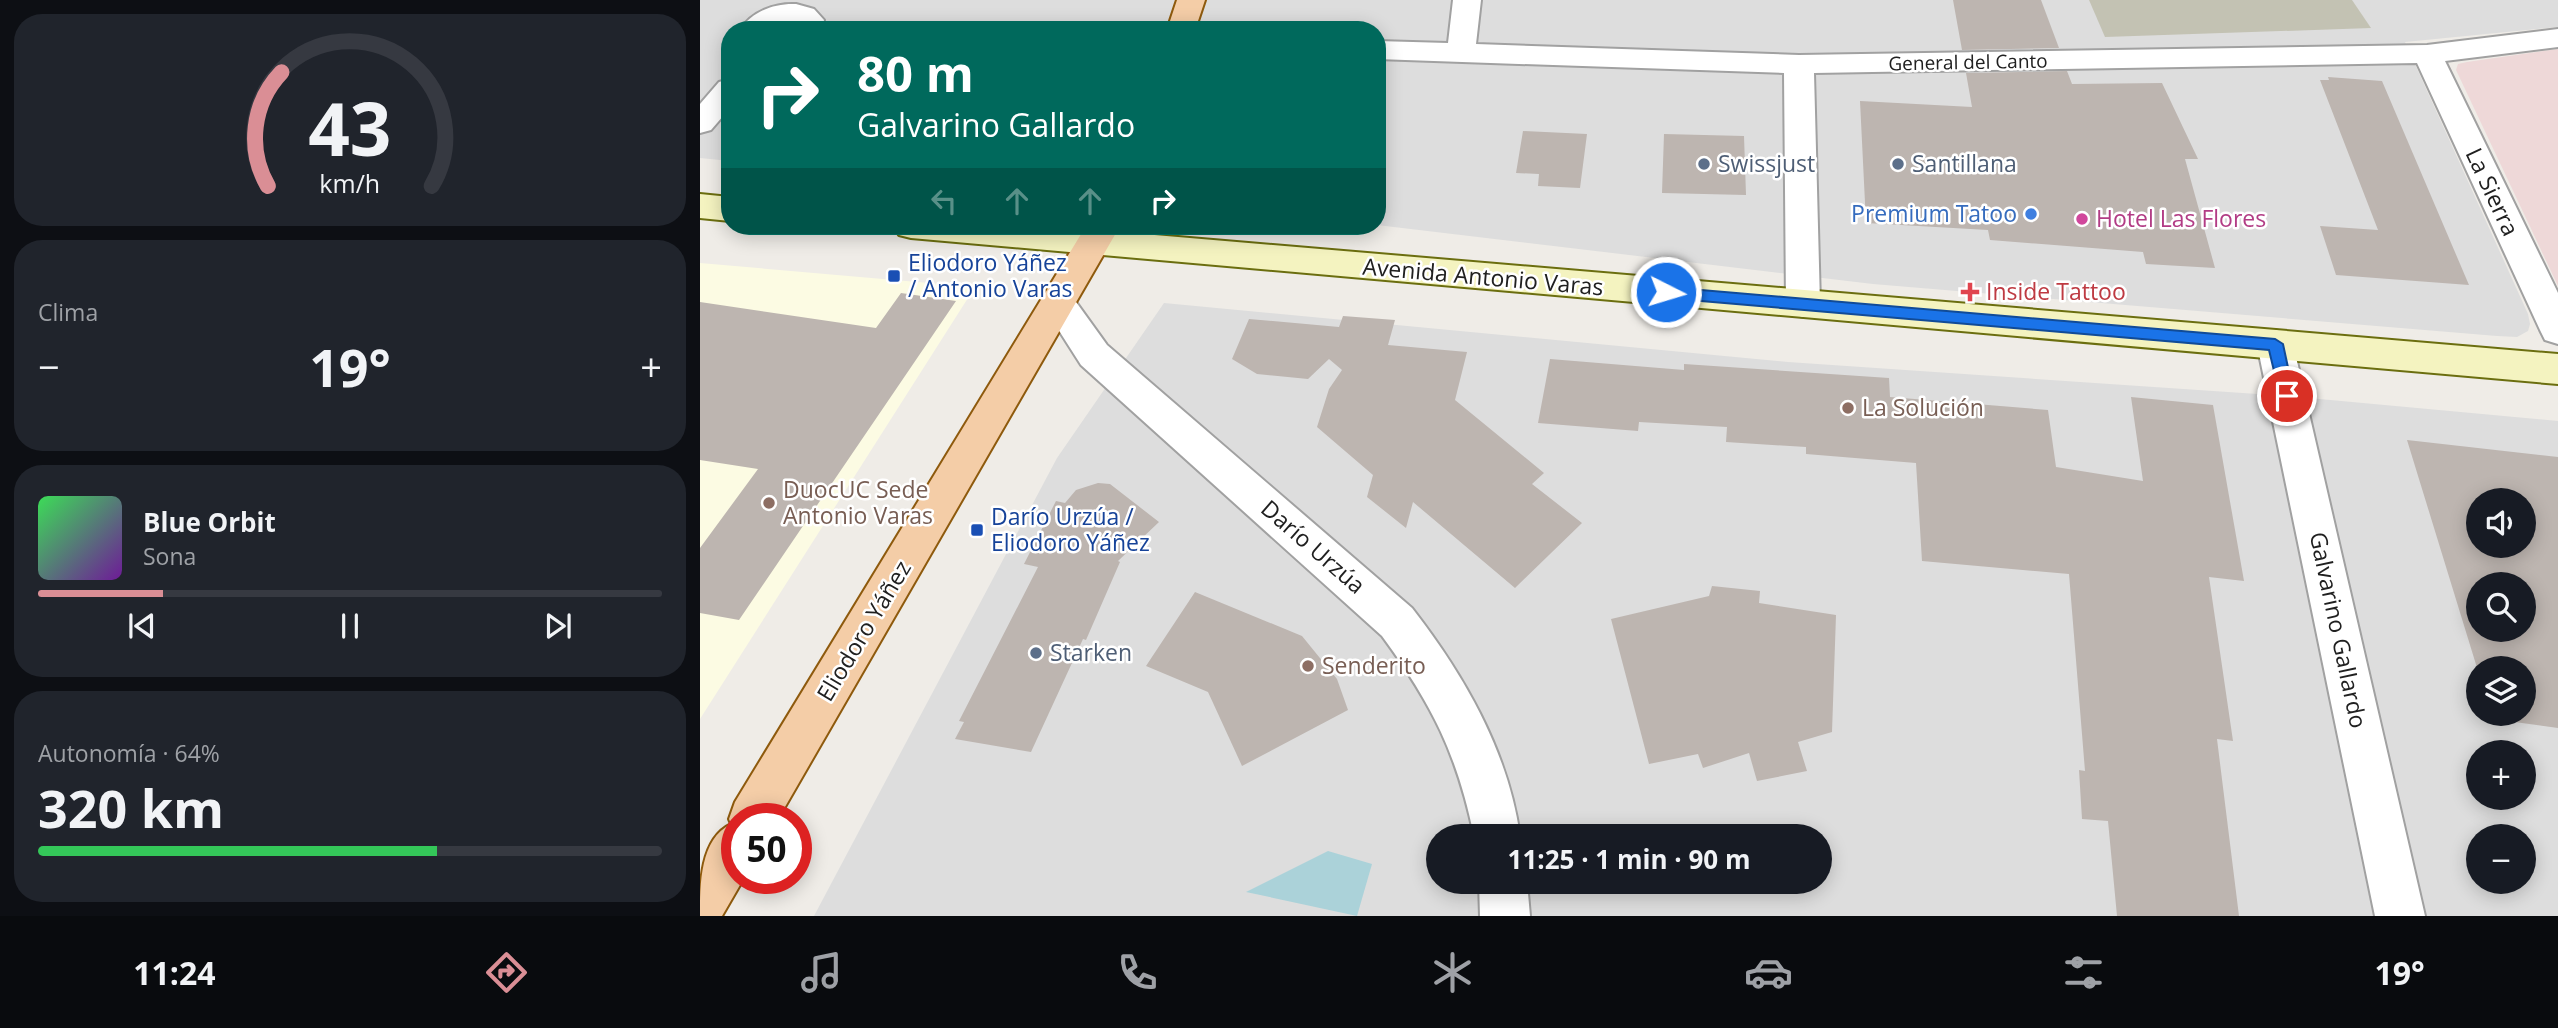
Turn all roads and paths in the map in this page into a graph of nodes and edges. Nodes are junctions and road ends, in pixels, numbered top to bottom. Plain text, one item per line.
1 (1191, 0) edge
2 (1467, 0) edge
3 (766, 21) edge
4 (810, 21) edge
5 (1184, 21) edge
6 (2558, 38) edge
7 (1386, 50) edge
8 (1461, 51) junction
9 (2427, 54) junction
10 (1799, 64) junction
11 (721, 99) edge
12 (700, 123) edge
13 (700, 206) edge
14 (721, 208) edge
15 (1098, 235) edge
16 (1109, 235) edge
17 (1059, 303) junction
18 (1803, 304) junction
19 (2558, 330) edge
20 (2275, 344) junction
21 (2558, 369) edge
22 (762, 803) edge
23 (1494, 824) edge
24 (721, 872) edge
25 (1504, 894) edge
26 (700, 907) edge
27 (1505, 916) edge
28 (2400, 916) edge

1 - 5 main road
2 - 8 street
3 - 4 street
6 - 9 street, General del Canto
7 - 8 street, General del Canto
8 - 10 street, General del Canto
9 - 10 street, General del Canto
9 - 19 street, La Sierra
10 - 18 street
11 - 12 street
13 - 14 main road
15 - 17 main road, Eliodoro Yáñez
16 - 18 main road, Avenida Antonio Varas
17 - 22 main road, Eliodoro Yáñez
17 - 23 street, Darío Urzúa
18 - 20 main road, Avenida Antonio Varas
20 - 21 main road, Avenida Antonio Varas
20 - 28 street, Galvarino Gallardo
24 - 26 main road
25 - 27 street

